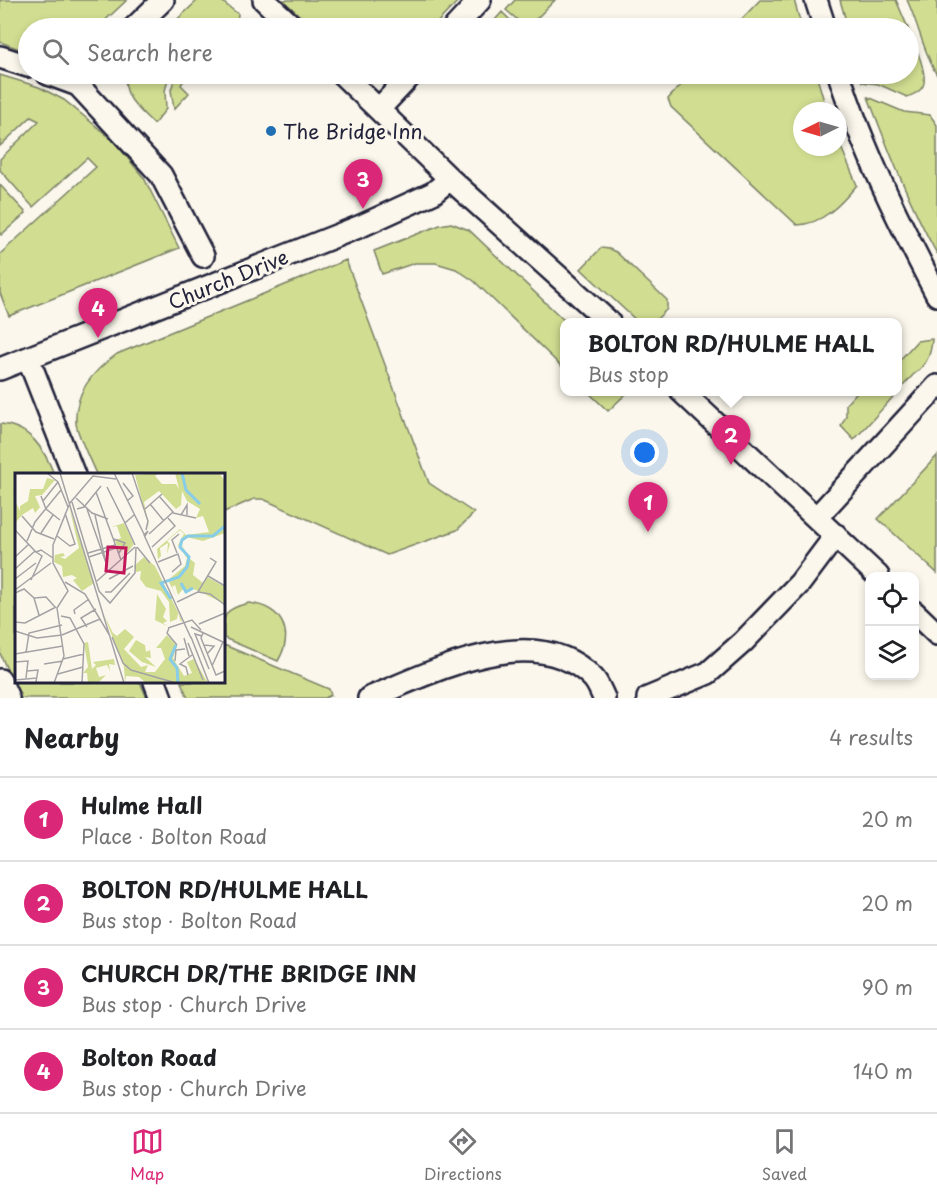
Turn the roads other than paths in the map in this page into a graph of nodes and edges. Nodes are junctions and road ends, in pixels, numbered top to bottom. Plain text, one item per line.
1 (163, 0) edge
2 (264, 0) edge
3 (480, 0) edge
4 (816, 0) edge
5 (145, 18) edge
6 (283, 18) edge
7 (463, 18) edge
8 (822, 18) edge
9 (0, 57) edge
10 (18, 63) edge
11 (88, 84) edge
12 (353, 84) edge
13 (403, 84) edge
14 (843, 84) edge
15 (379, 109) junction
16 (450, 179) junction
17 (203, 256) dead end
18 (937, 294) edge
19 (605, 318) edge
20 (28, 358) junction
21 (0, 369) edge
22 (937, 386) edge
23 (686, 396) edge
24 (74, 473) edge
25 (817, 517) junction
26 (836, 535) junction
27 (874, 572) edge
28 (919, 616) edge
29 (937, 634) edge
30 (0, 680) edge
31 (155, 683) edge
32 (8, 698) edge
33 (161, 698) edge
34 (369, 698) edge
35 (604, 698) edge
36 (648, 698) edge

1 - 5 street
2 - 6 street
3 - 7 street
4 - 8 street
9 - 10 street
11 - 17 street
12 - 15 street
13 - 15 street
14 - 18 street
15 - 16 street
16 - 19 street
16 - 20 street, Church Drive
20 - 21 street, Church Drive
20 - 24 street
22 - 25 street
23 - 25 street
25 - 26 street
26 - 27 street
26 - 36 street
28 - 29 street
30 - 32 street
31 - 33 street
34 - 35 street

